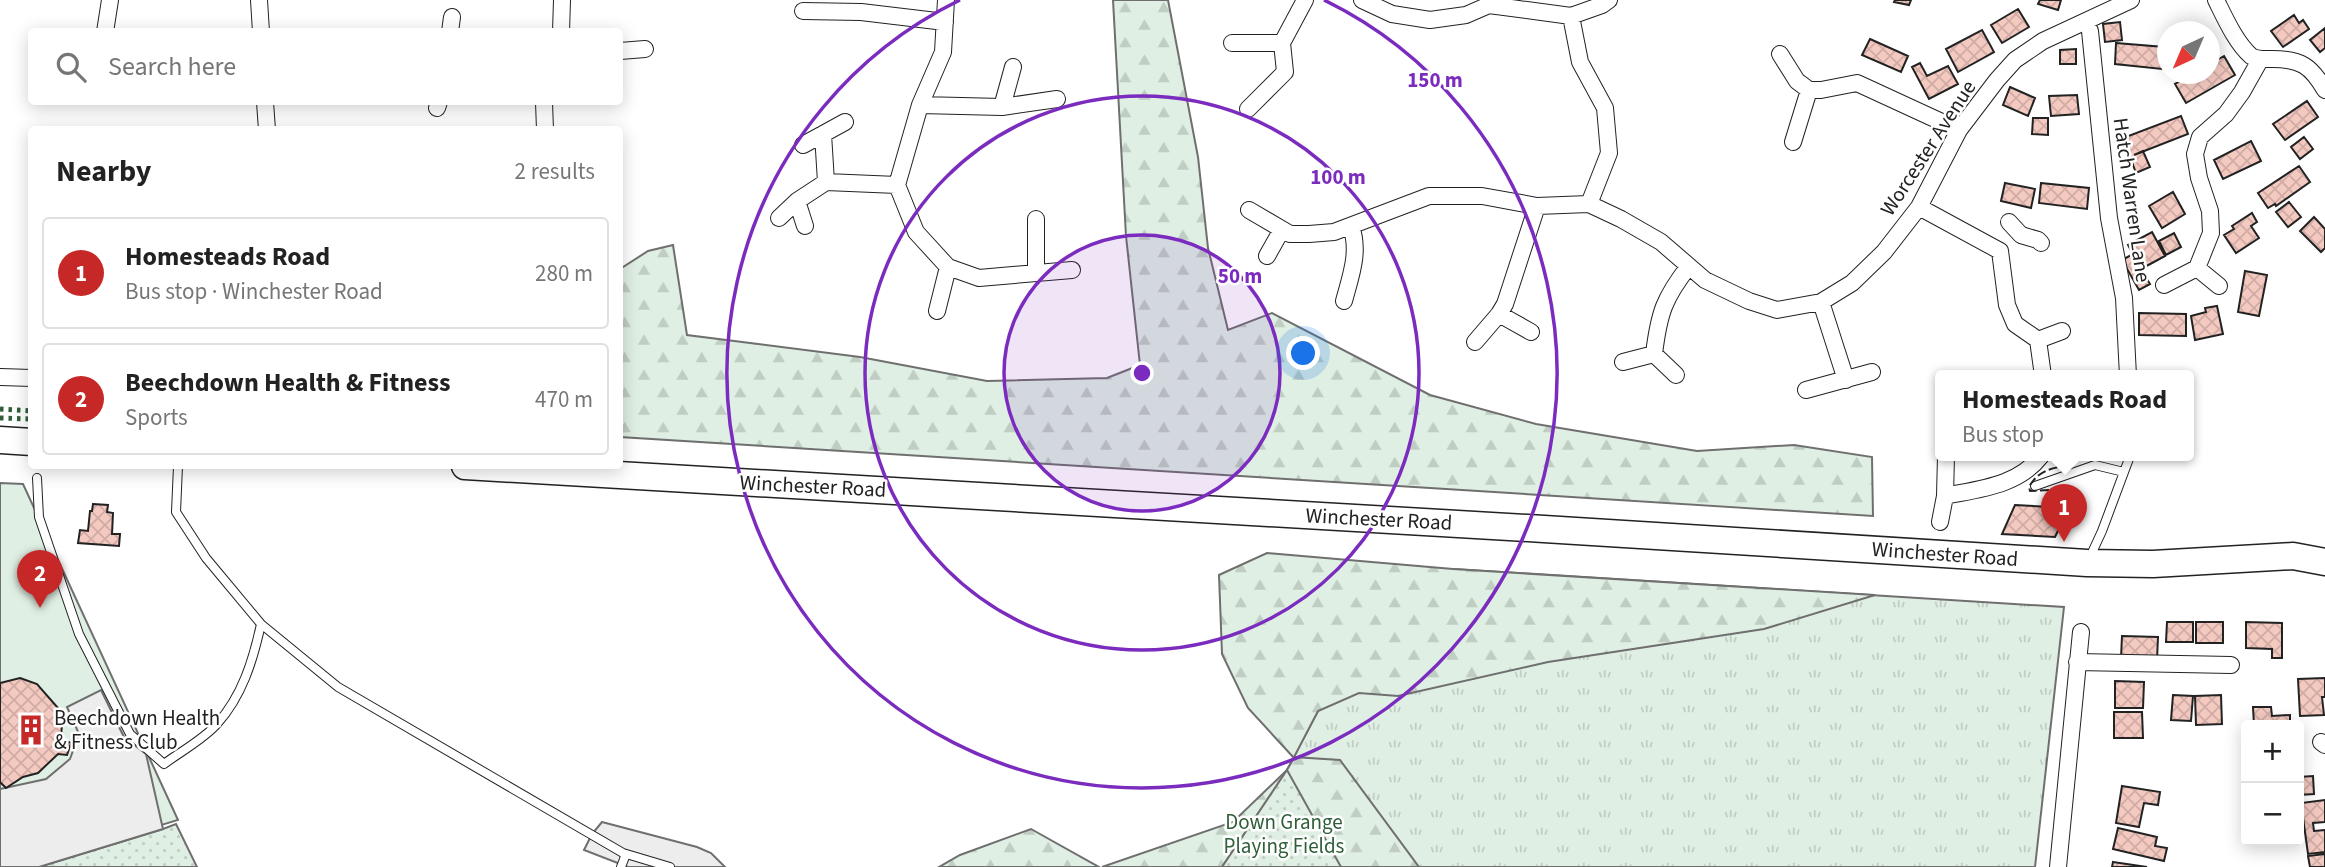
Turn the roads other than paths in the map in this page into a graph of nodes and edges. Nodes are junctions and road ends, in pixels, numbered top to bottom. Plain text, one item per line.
1 (110, 0) edge
2 (259, 0) edge
3 (562, 0) edge
4 (946, 0) edge
5 (1305, 0) edge
6 (1363, 0) edge
7 (1609, 0) edge
8 (2131, 0) edge
9 (2216, 0) edge
10 (836, 6) edge
11 (803, 11) dead end
12 (1571, 16) junction
13 (945, 22) junction
14 (106, 28) edge
15 (261, 28) edge
16 (561, 28) edge
17 (2090, 31) dead end
18 (1232, 43) dead end
19 (1282, 43) junction
20 (645, 49) dead end
21 (623, 51) edge
22 (1780, 54) dead end
23 (2260, 60) junction
24 (1013, 67) dead end
25 (1809, 90) junction
26 (2325, 90) edge
27 (1057, 99) dead end
28 (265, 105) edge
29 (545, 105) edge
30 (920, 105) junction
31 (1002, 107) junction
32 (1248, 109) dead end
33 (845, 122) dead end
34 (267, 126) edge
35 (544, 126) edge
36 (1959, 130) junction
37 (823, 134) junction
38 (1793, 142) dead end
39 (803, 145) dead end
40 (826, 182) junction
41 (897, 185) junction
42 (797, 201) junction
43 (1588, 204) junction
44 (1537, 206) junction
45 (1919, 207) junction
46 (1250, 210) dead end
47 (779, 218) dead end
48 (1036, 219) dead end
49 (2009, 222) dead end
50 (805, 226) dead end
51 (1351, 226) junction
52 (1281, 231) junction
53 (2021, 235) junction
54 (2041, 243) dead end
55 (2000, 251) junction
56 (1267, 256) dead end
57 (1689, 266) junction
58 (948, 267) junction
59 (2197, 268) junction
60 (1072, 270) dead end
61 (1036, 272) junction
62 (2164, 285) dead end
63 (2219, 286) dead end
64 (1345, 301) dead end
65 (1821, 302) junction
66 (937, 311) dead end
67 (1499, 314) junction
68 (2062, 331) dead end
69 (1531, 332) dead end
70 (2038, 340) junction
71 (1475, 342) dead end
72 (1654, 354) junction
73 (1623, 362) dead end
74 (2042, 370) edge
75 (2128, 370) edge
76 (1872, 372) dead end
77 (1676, 376) dead end
78 (0, 377) edge
79 (28, 378) edge
80 (1846, 380) junction
81 (1806, 390) dead end
82 (0, 440) edge
83 (28, 442) edge
84 (1946, 461) edge
85 (2037, 461) edge
86 (2128, 461) edge
87 (178, 469) edge
88 (517, 469) edge
89 (2124, 472) junction
90 (37, 478) dead end
91 (2035, 486) dead end
92 (1945, 496) junction
93 (1940, 523) dead end
94 (2325, 542) edge
95 (2293, 556) junction
96 (2325, 562) edge
97 (2087, 563) junction
98 (261, 624) junction
99 (2081, 632) dead end
100 (2077, 662) junction
101 (2231, 665) dead end
102 (626, 854) junction
103 (621, 867) edge
104 (670, 867) edge
105 (2058, 867) edge

1 - 14 street
2 - 15 street
3 - 16 street
4 - 13 street
5 - 19 street
6 - 12 street
7 - 12 street
8 - 36 street, Worcester Avenue
9 - 23 street
10 - 11 street
10 - 13 street
12 - 43 street
13 - 30 street
17 - 75 street, Hatch Warren Lane
18 - 19 street
19 - 32 street
20 - 21 street
22 - 25 street
23 - 26 street
23 - 59 street
24 - 31 street
25 - 36 street
25 - 38 street
27 - 31 street
28 - 34 street
29 - 35 street
30 - 31 street
30 - 41 street
33 - 37 street
36 - 45 street, Worcester Avenue
37 - 39 street
37 - 40 street
40 - 41 street
40 - 42 street
41 - 58 street
42 - 47 street
42 - 50 street
43 - 44 street, Worcester Avenue
43 - 57 street, Worcester Avenue
44 - 51 street, Worcester Avenue
44 - 67 street
45 - 55 street
45 - 65 street, Worcester Avenue
46 - 52 street
48 - 61 street
49 - 53 street
51 - 52 street, Worcester Avenue
51 - 64 street
52 - 56 street
53 - 54 street
53 - 55 street
55 - 70 street
57 - 65 street, Worcester Avenue
57 - 72 street
58 - 61 street
58 - 66 street
59 - 62 street
59 - 63 street
60 - 61 street
65 - 80 street
67 - 69 street
67 - 71 street
68 - 70 street
70 - 74 street
72 - 73 street
72 - 77 street
76 - 80 street
78 - 79 street
80 - 81 street
82 - 83 main road
84 - 92 street
85 - 92 street
86 - 89 lane
87 - 98 lane
88 - 97 main road, Winchester Road
89 - 91 lane
89 - 97 lane
90 - 98 lane
92 - 93 street
94 - 95 main road, Winchester Road
95 - 96 main road, Winchester Road
95 - 97 main road, Winchester Road
98 - 102 lane
99 - 100 street
100 - 101 street
100 - 105 street
102 - 103 lane
102 - 104 lane

